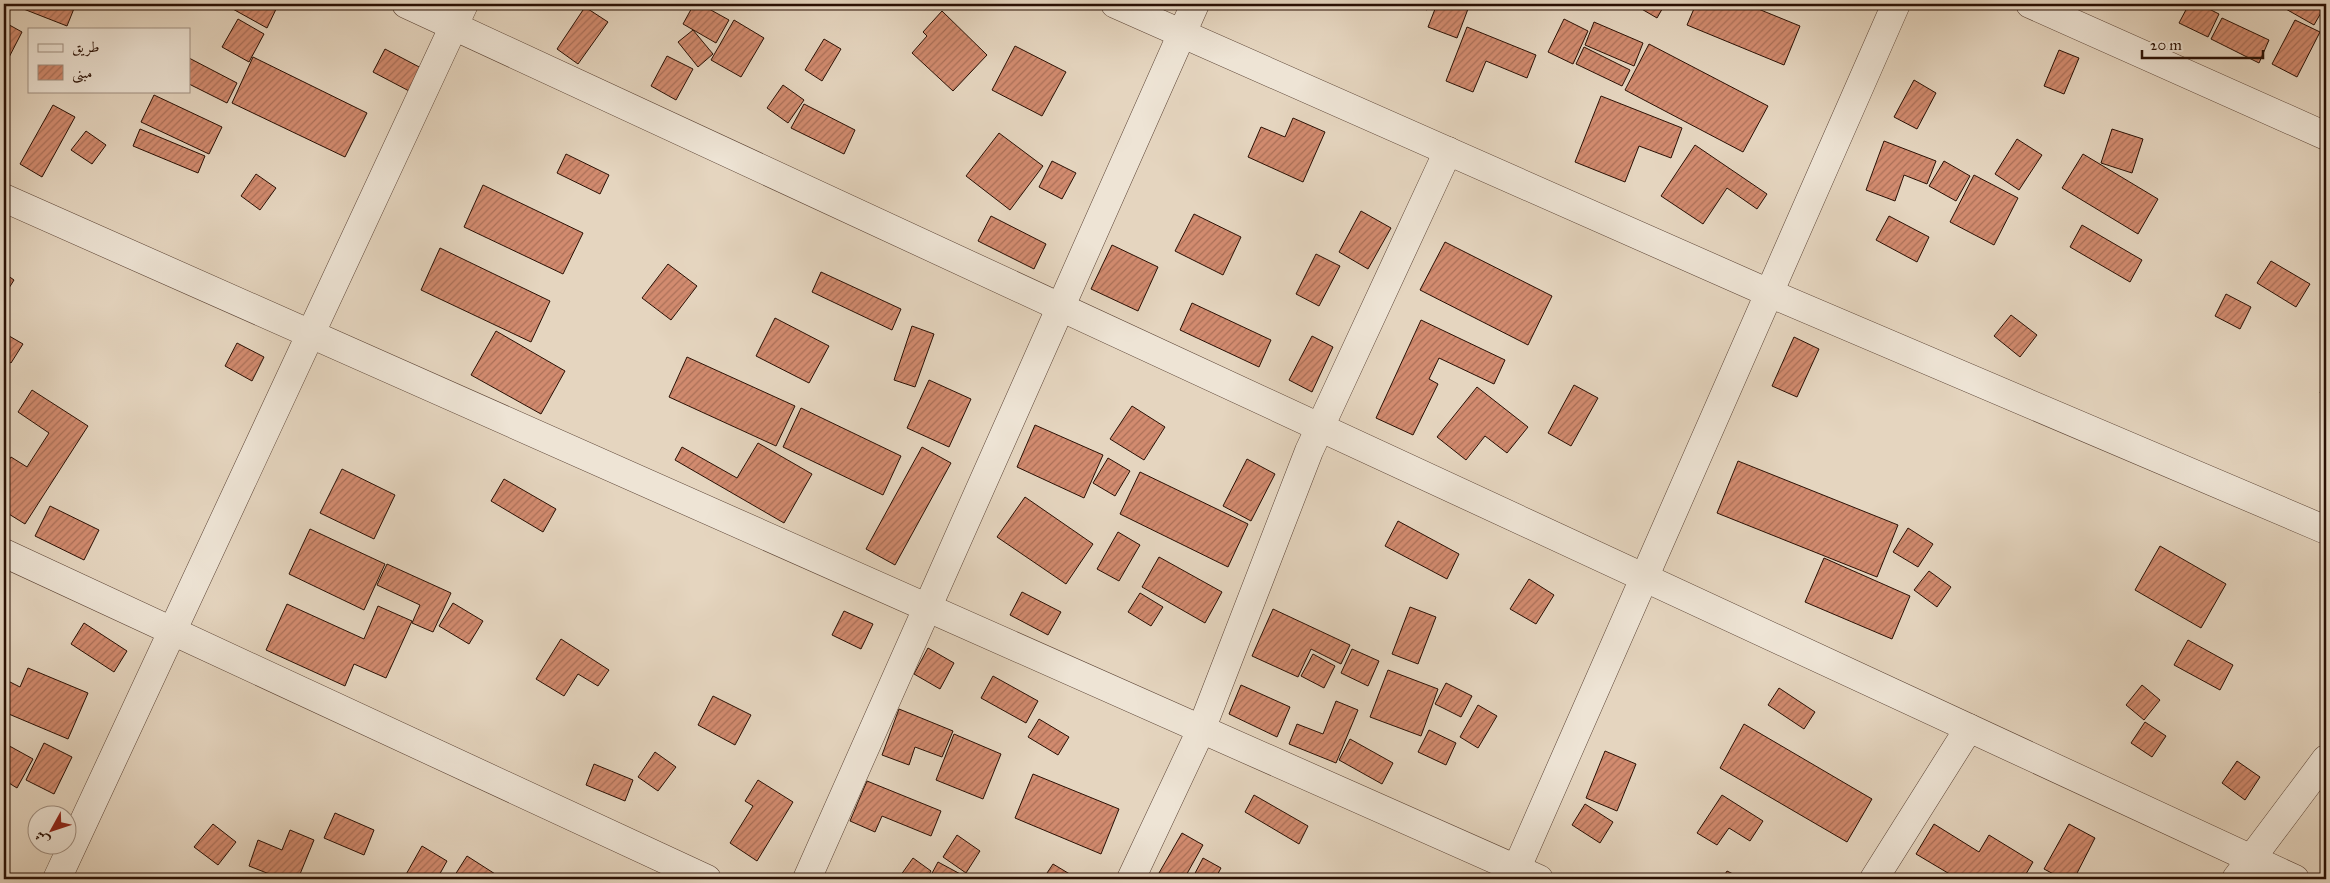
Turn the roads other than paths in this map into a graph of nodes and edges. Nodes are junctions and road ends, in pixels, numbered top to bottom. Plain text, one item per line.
1 (406, 4) edge
2 (1115, 4) edge
3 (1195, 4) edge
4 (1896, 4) edge
5 (2030, 4) edge
6 (459, 15) edge
7 (1182, 33) junction
8 (2326, 136) edge
9 (1448, 151) junction
10 (4, 198) edge
11 (1769, 293) junction
12 (1060, 306) junction
13 (311, 334) junction
14 (1320, 427) junction
15 (2326, 530) edge
16 (4, 553) edge
17 (1645, 577) junction
18 (927, 608) junction
19 (172, 631) junction
20 (1970, 728) junction
21 (1201, 730) junction
22 (2326, 759) edge
23 (2244, 869) edge
24 (1522, 876) edge
25 (57, 879) edge
26 (707, 879) edge
27 (807, 879) edge
28 (1131, 879) edge
29 (1874, 879) edge
30 (2295, 879) edge

1 - 6 street
2 - 7 street
3 - 7 street
4 - 11 street
5 - 8 street
6 - 12 street
6 - 13 street
7 - 9 street
7 - 12 street
9 - 11 street
9 - 14 street
10 - 13 street
11 - 15 street
11 - 17 street
12 - 14 street
12 - 18 street
13 - 18 street
13 - 19 street
14 - 17 street
14 - 21 street
16 - 19 street
17 - 20 street
17 - 24 street
18 - 21 street
18 - 27 street
19 - 25 street
19 - 26 street
20 - 23 street
20 - 29 street
21 - 24 street
21 - 28 street
22 - 23 street
23 - 30 street

